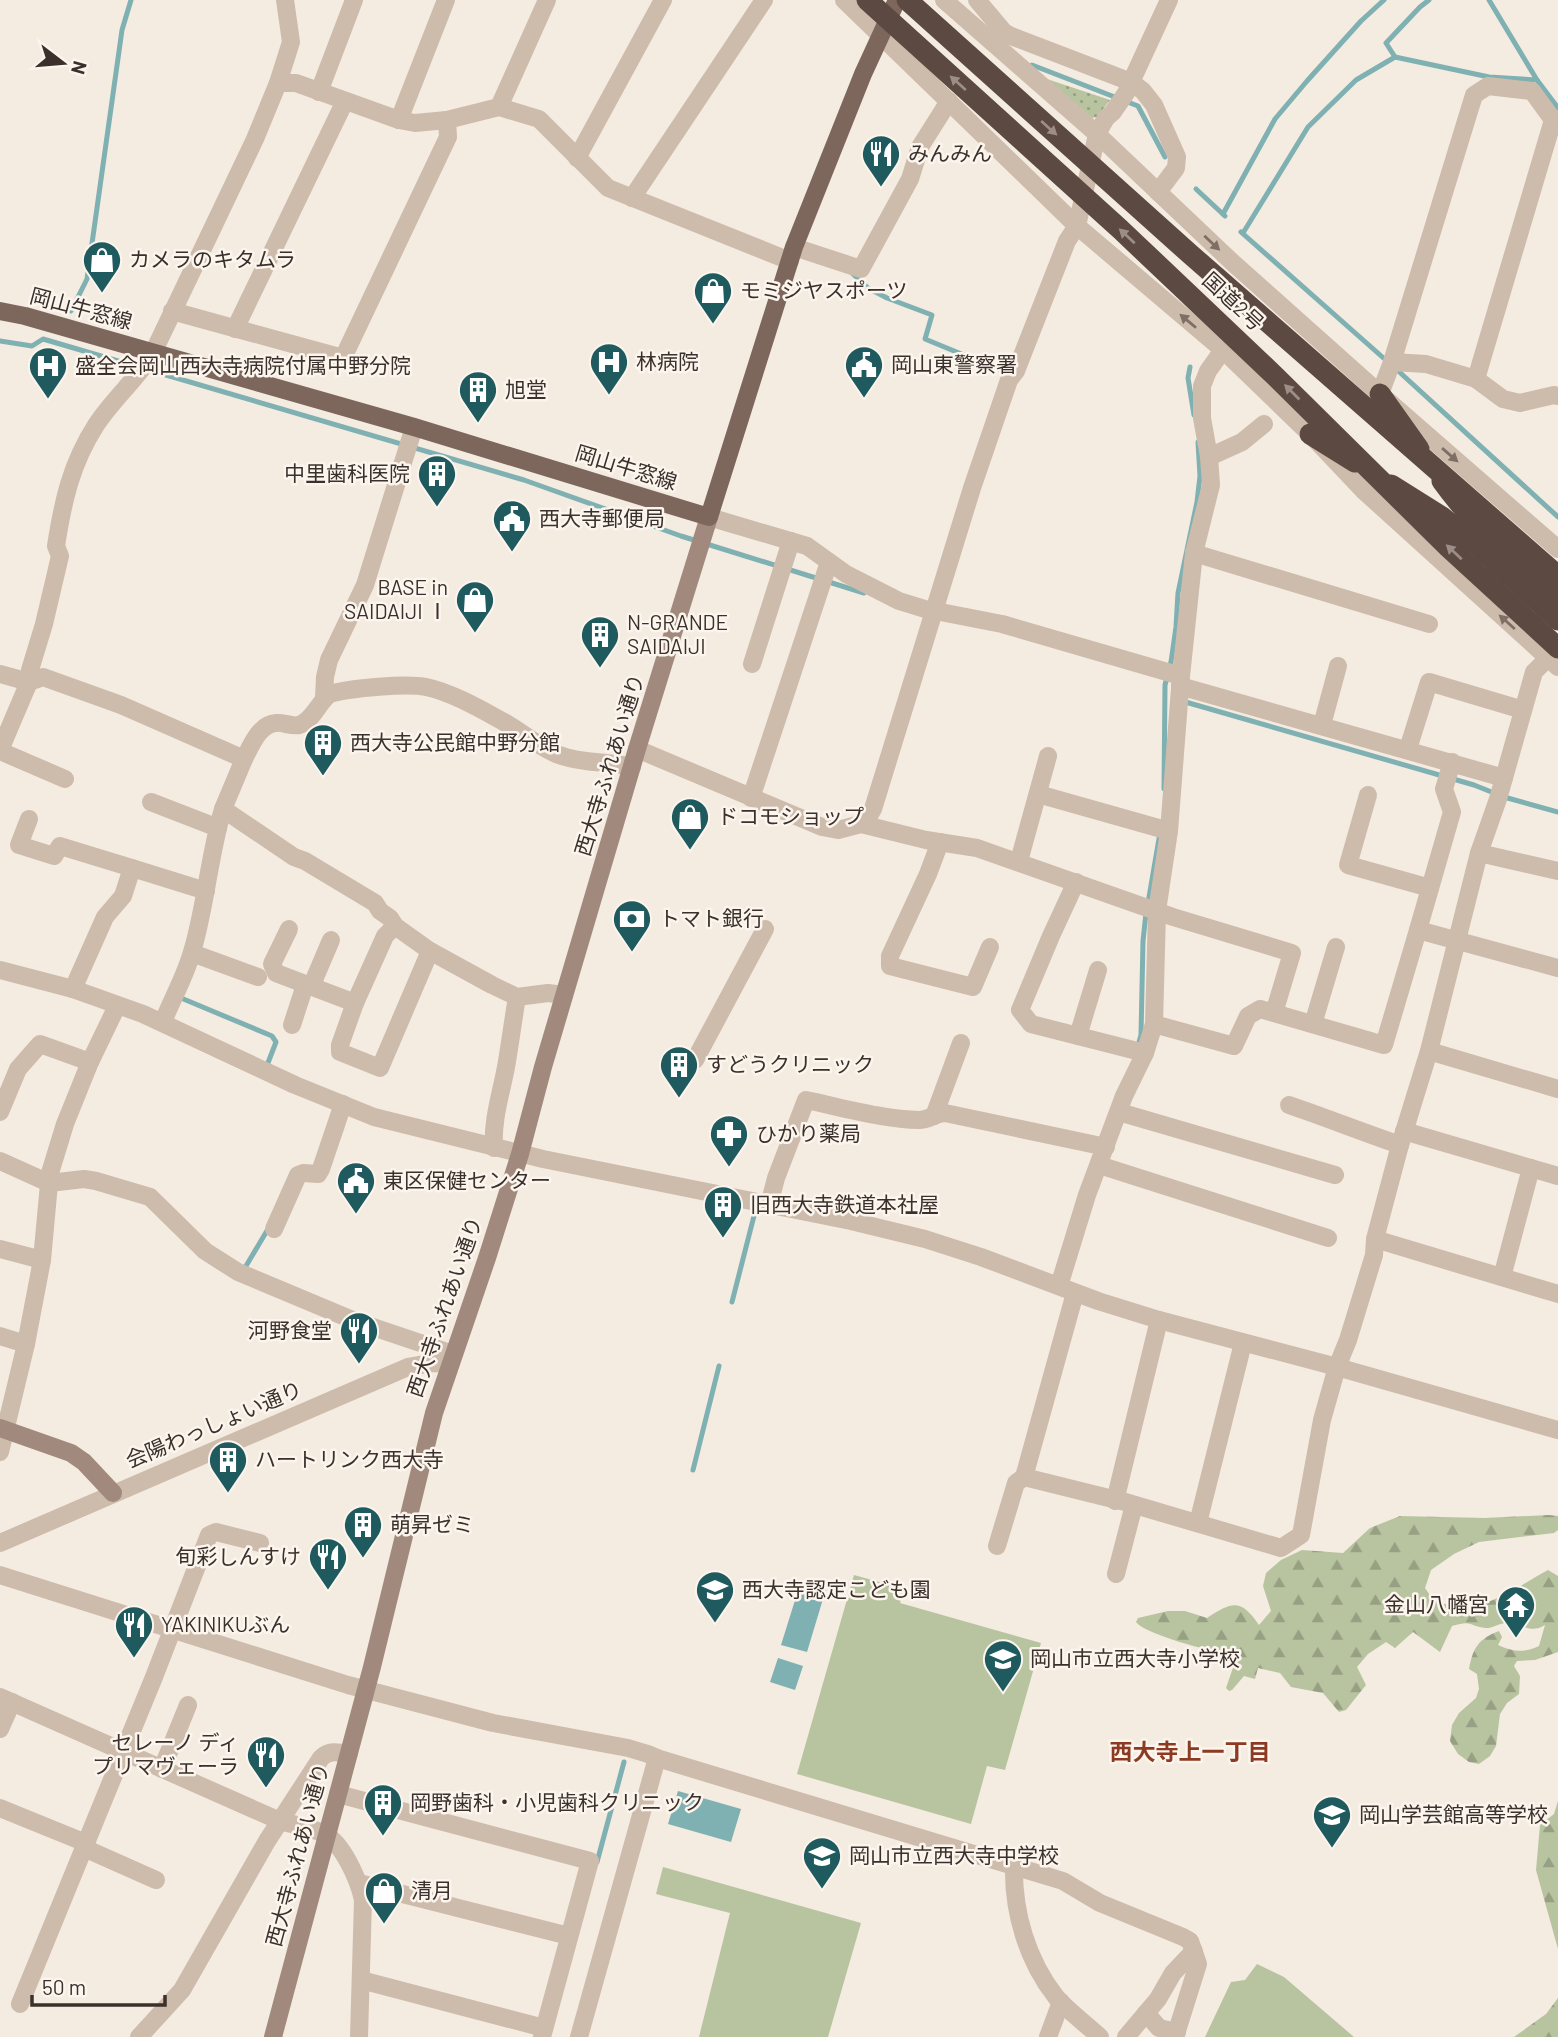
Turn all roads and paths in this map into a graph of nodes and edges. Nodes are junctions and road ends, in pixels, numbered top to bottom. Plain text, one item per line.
1 (285, 0) edge
2 (354, 0) edge
3 (446, 0) edge
4 (547, 0) edge
5 (663, 0) edge
6 (764, 0) edge
7 (844, 0) edge
8 (867, 0) edge
9 (897, 0) edge
10 (907, 0) edge
11 (944, 0) edge
12 (977, 0) edge
13 (1169, 0) edge
14 (880, 36) junction
15 (278, 83) junction
16 (319, 92) junction
17 (1125, 94) junction
18 (345, 101) junction
19 (949, 101) junction
20 (499, 107) junction
21 (398, 120) junction
22 (447, 120) junction
23 (1097, 134) junction
24 (578, 158) junction
25 (1158, 192) junction
26 (632, 198) junction
27 (1077, 226) junction
28 (792, 254) junction
29 (0, 312) edge
30 (172, 312) junction
31 (235, 329) junction
32 (1223, 350) junction
33 (146, 364) junction
34 (1391, 364) junction
35 (1476, 379) junction
36 (1557, 391) edge
37 (1380, 394) junction
38 (1264, 424) dead end
39 (1310, 434) junction
40 (410, 440) junction
41 (1209, 457) junction
42 (709, 517) junction
43 (791, 541) junction
44 (1558, 549) edge
45 (1194, 552) junction
46 (825, 574) junction
47 (1558, 576) edge
48 (1558, 599) edge
49 (936, 611) junction
50 (1558, 620) edge
51 (1429, 624) dead end
52 (1555, 658) edge
53 (752, 664) dead end
54 (1338, 666) dead end
55 (0, 674) edge
56 (29, 682) junction
57 (1176, 684) junction
58 (324, 698) junction
59 (1523, 710) junction
60 (1322, 726) junction
61 (1408, 749) junction
62 (637, 750) junction
63 (0, 751) edge
64 (1048, 756) dead end
65 (244, 759) junction
66 (1452, 762) junction
67 (632, 767) junction
68 (65, 779) dead end
69 (1501, 789) junction
70 (1038, 794) junction
71 (1368, 795) dead end
72 (751, 798) junction
73 (151, 802) dead end
74 (223, 809) junction
75 (29, 819) dead end
76 (861, 824) junction
77 (218, 828) junction
78 (1162, 830) junction
79 (940, 842) junction
80 (1479, 853) junction
81 (1019, 861) junction
82 (132, 868) junction
83 (1558, 870) edge
84 (1076, 882) junction
85 (1430, 888) junction
86 (206, 891) junction
87 (1150, 909) junction
88 (395, 926) junction
89 (289, 929) dead end
90 (765, 929) dead end
91 (1418, 930) junction
92 (331, 940) dead end
93 (1458, 941) junction
94 (990, 947) dead end
95 (1336, 947) dead end
96 (430, 951) junction
97 (192, 953) junction
98 (1558, 968) edge
99 (0, 970) edge
100 (1098, 970) dead end
101 (258, 977) dead end
102 (308, 986) junction
103 (73, 989) junction
104 (564, 995) junction
105 (517, 997) junction
106 (355, 1003) junction
107 (117, 1006) junction
108 (1274, 1013) junction
109 (163, 1022) junction
110 (1154, 1024) junction
111 (1313, 1024) junction
112 (292, 1025) dead end
113 (1078, 1036) junction
114 (961, 1043) dead end
115 (1139, 1051) junction
116 (1429, 1051) junction
117 (695, 1060) dead end
118 (90, 1062) junction
119 (1558, 1089) edge
120 (343, 1104) junction
121 (1289, 1105) dead end
122 (0, 1112) edge
123 (1119, 1112) junction
124 (934, 1116) junction
125 (1402, 1138) junction
126 (1106, 1147) junction
127 (494, 1148) junction
128 (520, 1154) junction
129 (0, 1161) edge
130 (1099, 1165) junction
131 (1531, 1168) junction
132 (1335, 1175) dead end
133 (1558, 1176) edge
134 (49, 1183) junction
135 (769, 1205) junction
136 (274, 1229) dead end
137 (1328, 1238) dead end
138 (1375, 1238) junction
139 (0, 1249) edge
140 (42, 1260) junction
141 (1502, 1277) junction
142 (1067, 1289) junction
143 (1558, 1294) edge
144 (1158, 1320) junction
145 (0, 1336) edge
146 (1243, 1343) junction
147 (26, 1344) junction
148 (452, 1359) junction
149 (1337, 1367) junction
150 (3, 1429) edge
151 (1558, 1430) edge
152 (0, 1452) edge
153 (1024, 1477) junction
154 (113, 1493) junction
155 (1115, 1501) junction
156 (1134, 1504) junction
157 (1198, 1523) junction
158 (0, 1543) edge
159 (260, 1543) dead end
160 (997, 1546) dead end
161 (1116, 1574) dead end
162 (0, 1575) edge
163 (173, 1630) junction
164 (366, 1690) junction
165 (6, 1700) edge
166 (188, 1705) dead end
167 (0, 1728) edge
168 (124, 1752) junction
169 (349, 1754) junction
170 (657, 1758) junction
171 (162, 1769) junction
172 (338, 1794) junction
173 (0, 1808) edge
174 (280, 1821) junction
175 (326, 1834) junction
176 (85, 1845) junction
177 (1014, 1866) junction
178 (156, 1880) dead end
179 (359, 1883) junction
180 (569, 1936) junction
181 (1194, 1951) junction
182 (361, 1980) junction
183 (1061, 2002) junction
184 (20, 2004) dead end
185 (1146, 2013) junction
186 (543, 2032) edge
187 (149, 2034) edge
188 (1176, 2035) edge
189 (273, 2037) edge
190 (359, 2037) edge
191 (579, 2037) edge
192 (1048, 2037) edge
193 (1100, 2037) edge
194 (1126, 2037) edge

1 - 15 street
2 - 16 street
3 - 21 street
4 - 20 street
5 - 24 street
6 - 26 street
7 - 14 street
52 -> 8 highway, 国道2号, bridge
9 - 14 main road
10 -> 47 highway, 国道2号, bridge
11 - 23 street
12 - 17 street
13 - 17 street
14 - 19 street
14 - 28 main road
15 - 16 street
15 - 30 street
16 - 18 street
17 - 23 street
17 - 25 street
18 - 21 street
18 - 31 street
19 - 27 street
19 - 28 street
20 - 22 street
20 - 24 street
21 - 22 street
22 - 31 street
23 - 25 street
23 - 27 street
24 - 26 street
25 -> 37 street
26 - 28 street
32 -> 27 street
27 - 49 street
28 - 42 main road
29 - 33 main road, 岡山牛窓線
30 - 31 street
30 - 33 street
32 - 39 street
32 - 41 street
33 - 40 main road, 岡山牛窓線
33 - 56 street
34 - 35 street
34 - 35 street
34 - 37 street
35 - 36 street
37 -> 44 street
37 - 48 highway
38 - 41 street
39 - 50 highway
52 -> 39 street
40 - 42 main road, 岡山牛窓線
40 - 58 street
41 - 45 street
42 - 43 street
42 - 62 street, 西大寺ふれあい通り
43 - 46 street
43 - 53 street
45 - 51 street
45 - 57 street
46 - 49 street
46 - 72 street
49 - 57 street
49 - 76 street
52 - 59 street
54 - 60 street
55 - 56 street
56 - 63 street
56 - 65 street
57 - 60 street
57 - 78 street
58 - 65 street
58 - 67 street
59 - 61 street
59 - 69 street
60 - 61 street
61 - 66 street
62 - 67 street, 西大寺ふれあい通り
62 - 72 street
63 - 68 street
64 - 70 street
65 - 74 street
66 - 69 street
66 - 85 street
67 - 104 street, 西大寺ふれあい通り
69 - 80 street
70 - 78 street
70 - 81 street
71 - 85 street
72 - 76 street
73 - 77 street
74 - 77 street
74 - 88 street
75 - 82 street
76 - 79 street
77 - 86 street
78 - 87 street
79 - 81 street
79 - 94 street
80 - 83 street
80 - 93 street
81 - 84 street
82 - 86 street
82 - 103 street
84 - 87 street
84 - 113 street
85 - 91 street
86 - 97 street
87 - 108 street
87 - 110 street
88 - 96 street
88 - 106 street
89 - 102 street
90 - 117 street
91 - 93 street
91 - 111 street
92 - 102 street
93 - 98 street
93 - 116 street
95 - 111 street
96 - 105 street
96 - 106 street
97 - 101 street
97 - 109 street
99 - 103 street
100 - 113 street
102 - 106 street
102 - 112 street
103 - 107 street
104 - 105 street
104 - 128 street, 西大寺ふれあい通り
105 - 127 street
107 - 109 street
107 - 118 street
108 - 110 street
108 - 111 street
109 - 120 street
110 - 115 street
113 - 115 street
114 - 124 street
115 - 123 street
116 - 119 street
116 - 125 street
118 - 122 street
118 - 134 street
120 - 127 street
120 - 136 street
121 - 125 street
123 - 126 street
123 - 132 street
124 - 126 street
124 - 135 street
125 - 131 street
125 - 138 street
126 - 130 street
127 - 128 street
128 - 135 street
128 - 148 street, 西大寺ふれあい通り
129 - 134 street
130 - 137 street
130 - 142 street
131 - 133 street
131 - 141 street
134 - 140 street
134 - 148 street
135 - 142 street
138 - 141 street
138 - 149 street
139 - 140 street
140 - 147 street
141 - 143 street
142 - 144 street
142 - 153 street
144 - 146 street
144 - 155 street
145 - 147 street
146 - 149 street
146 - 157 street
147 - 150 street
148 - 154 street, 会陽わっしょい通り
148 - 164 street, 西大寺ふれあい通り
149 - 151 street
149 - 157 street
150 - 152 street
150 - 154 street
153 - 155 street
153 - 160 street
154 - 158 street, 会陽わっしょい通り
155 - 156 street
156 - 157 street
156 - 161 street
159 - 163 street
162 - 163 street
163 - 164 street
163 - 168 street
164 - 169 street, 西大寺ふれあい通り
164 - 170 street
165 - 167 street
165 - 168 street
166 - 171 street
168 - 171 street
168 - 176 street
169 - 172 street, 西大寺ふれあい通り
169 - 174 street
170 - 177 street
170 - 191 street
171 - 174 street
172 - 175 street, 西大寺ふれあい通り
172 - 180 street
173 - 176 street
174 - 175 street
174 - 187 street
175 - 179 street
175 - 189 street, 西大寺ふれあい通り
176 - 178 street
176 - 184 street
177 - 181 street
177 - 183 street
179 - 180 street
179 - 182 street
180 - 186 street
181 - 185 street
181 - 188 street
182 - 186 street
182 - 190 street
183 - 192 street
183 - 193 street
185 - 188 street
185 - 194 street

